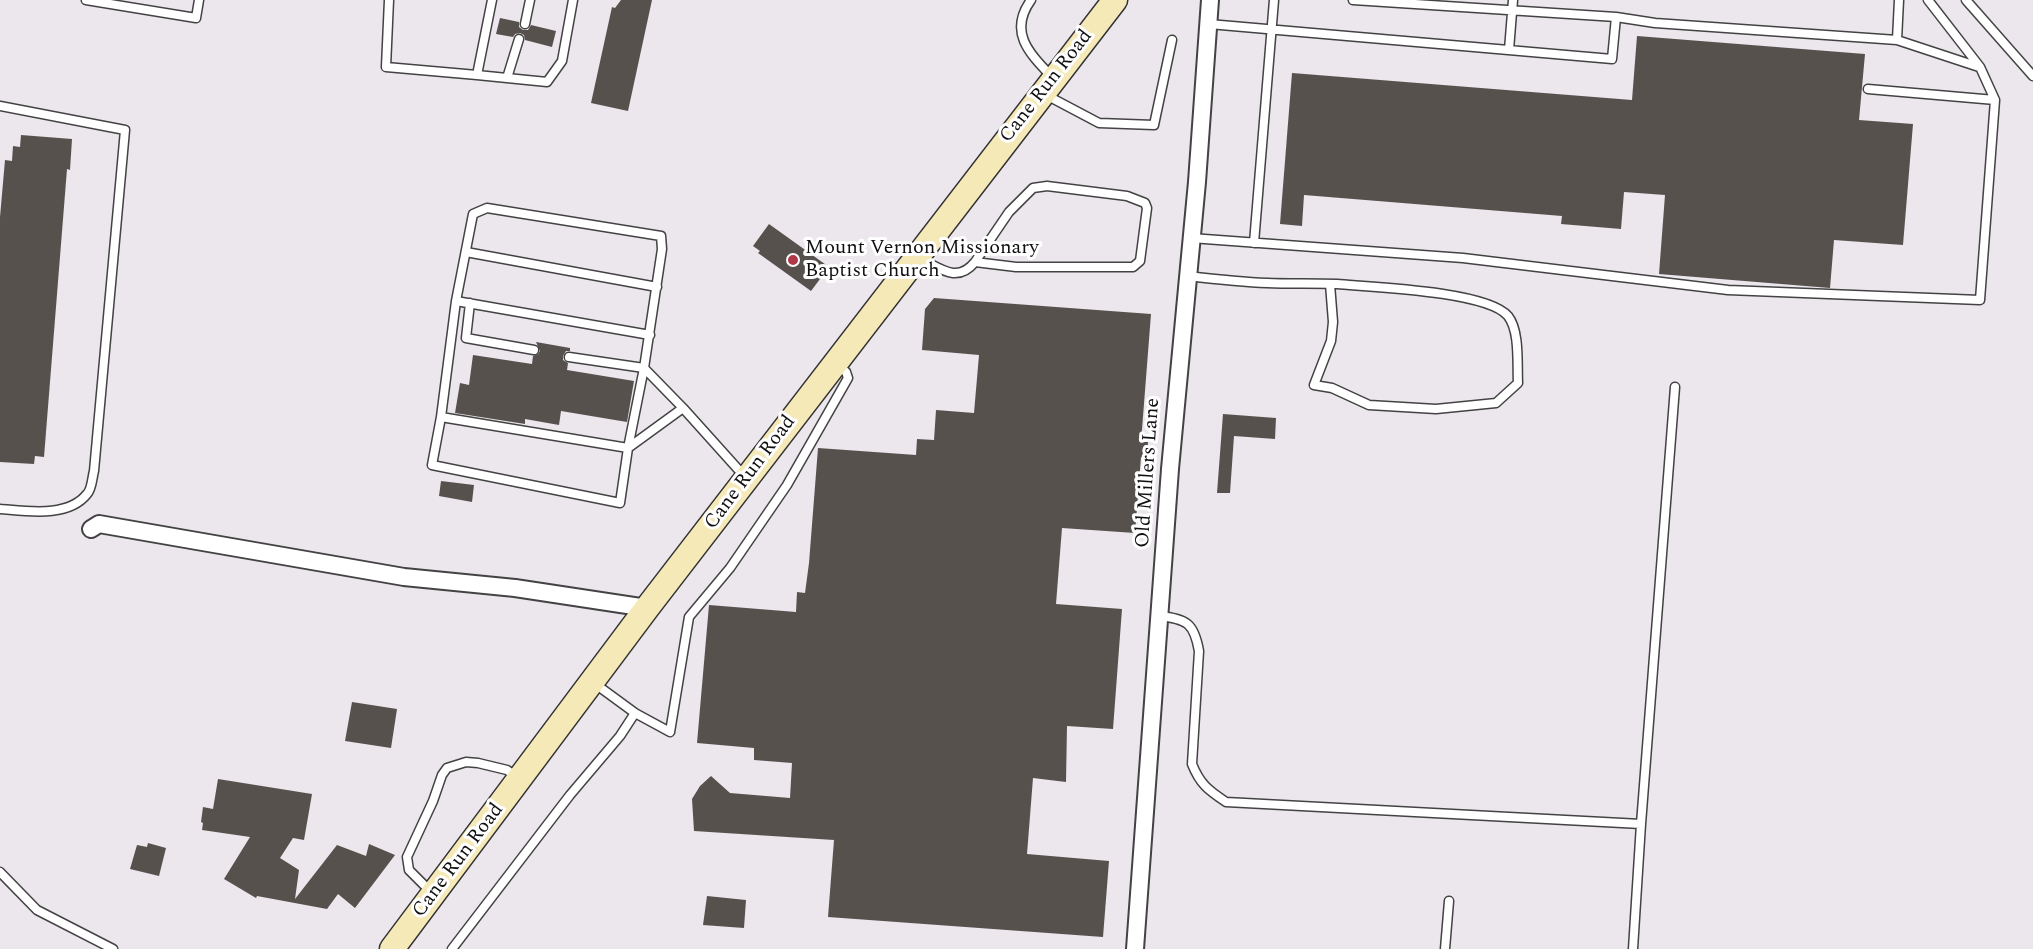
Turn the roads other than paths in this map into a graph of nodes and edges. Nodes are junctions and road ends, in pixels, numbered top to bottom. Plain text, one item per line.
1 (86, 0) edge
2 (198, 0) edge
3 (389, 0) edge
4 (492, 0) edge
5 (530, 0) edge
6 (573, 0) edge
7 (1031, 0) edge
8 (1115, 0) edge
9 (1210, 0) edge
10 (1274, 0) edge
11 (1353, 0) edge
12 (1513, 0) edge
13 (1899, 0) edge
14 (1928, 0) edge
15 (1966, 0) edge
16 (1512, 11) junction
17 (1616, 17) junction
18 (525, 24) dead end
19 (1209, 24) junction
20 (1271, 29) junction
21 (519, 39) dead end
22 (1172, 40) dead end
23 (1897, 40) junction
24 (1509, 50) junction
25 (1980, 67) junction
26 (477, 75) junction
27 (2033, 76) edge
28 (507, 78) junction
29 (1049, 86) junction
30 (1868, 89) dead end
31 (1995, 100) junction
32 (0, 106) edge
33 (1191, 238) junction
34 (1254, 243) junction
35 (466, 252) junction
36 (916, 257) junction
37 (975, 262) junction
38 (1188, 276) junction
39 (1330, 284) junction
40 (657, 287) junction
41 (456, 301) junction
42 (470, 303) junction
43 (650, 335) junction
44 (534, 350) dead end
45 (569, 357) dead end
46 (835, 363) junction
47 (644, 368) junction
48 (1675, 387) dead end
49 (683, 408) junction
50 (441, 417) junction
51 (628, 448) junction
52 (746, 479) junction
53 (0, 508) edge
54 (91, 529) dead end
55 (647, 608) junction
56 (1159, 616) junction
57 (593, 682) junction
58 (635, 713) junction
59 (520, 779) junction
60 (1641, 824) junction
61 (0, 872) edge
62 (434, 894) junction
63 (1449, 901) dead end
64 (113, 949) edge
65 (392, 949) edge
66 (452, 949) edge
67 (1135, 949) edge
68 (1445, 949) edge
69 (1633, 949) edge

1 - 2 lane
3 - 26 lane
4 - 26 lane
5 - 18 lane
6 - 28 lane
7 - 29 lane
8 - 29 main road, Cane Run Road
9 - 19 street, Old Millers Lane
10 - 20 lane
11 - 16 lane
12 - 16 lane
13 - 23 lane
14 - 25 lane
15 - 27 lane
16 - 17 lane
16 - 24 lane
17 - 23 lane
17 - 24 lane
19 - 20 lane
19 - 33 street, Old Millers Lane
20 - 24 lane
20 - 34 lane
21 - 28 lane
22 - 29 lane
23 - 25 lane
25 - 31 lane
26 - 28 lane
29 - 36 main road, Cane Run Road
30 - 31 lane
31 - 34 lane
32 - 53 lane
33 - 34 lane
33 - 38 street, Old Millers Lane
35 - 40 lane
35 - 40 lane
35 - 41 lane
36 - 37 lane
36 - 46 main road, Cane Run Road
37 - 37 lane
38 - 39 lane
38 - 56 street, Old Millers Lane
39 - 39 lane
40 - 43 lane
41 - 42 lane
41 - 50 lane
42 - 43 lane
42 - 44 lane
43 - 47 lane
45 - 47 lane
46 - 52 main road, Cane Run Road
46 - 58 lane
47 - 49 lane
47 - 51 lane
48 - 60 lane
49 - 51 lane
49 - 52 lane
50 - 51 lane
50 - 51 lane
52 - 55 main road, Cane Run Road
54 - 55 street
55 - 57 main road, Cane Run Road
56 - 60 lane
56 - 67 street, Old Millers Lane
57 - 58 lane
57 - 59 main road, Cane Run Road
58 - 66 lane
59 - 62 main road, Cane Run Road
59 - 62 lane
60 - 69 lane
61 - 64 lane
62 - 65 main road, Cane Run Road
63 - 68 lane

